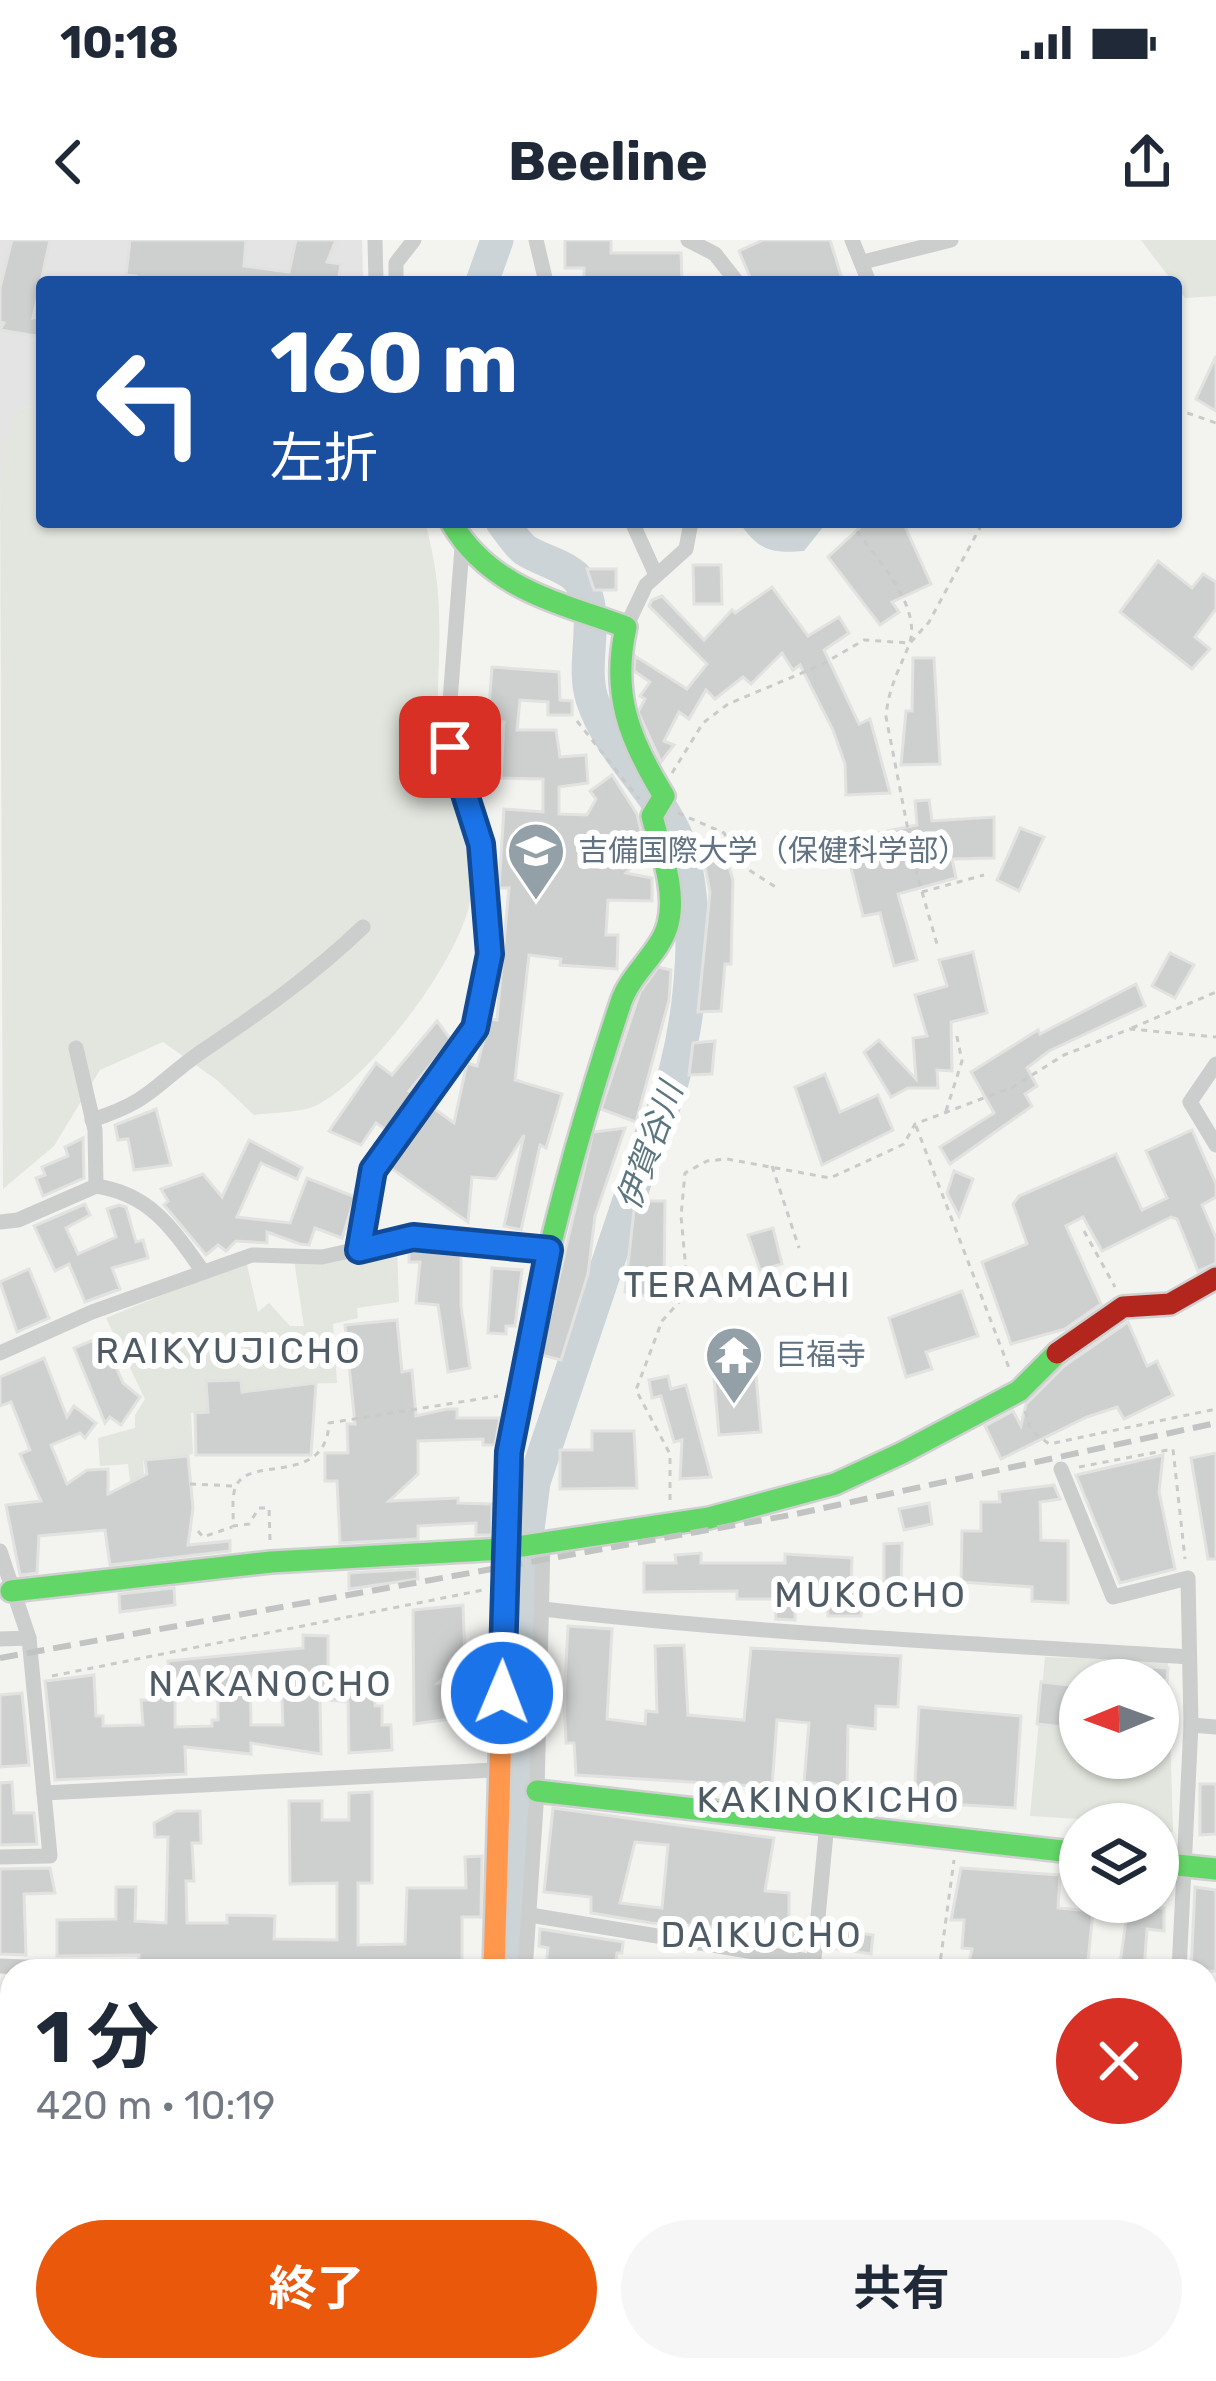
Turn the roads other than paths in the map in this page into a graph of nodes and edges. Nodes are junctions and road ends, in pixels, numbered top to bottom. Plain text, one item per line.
1 (374, 240) edge
2 (414, 240) edge
3 (536, 240) edge
4 (688, 240) edge
5 (852, 240) edge
6 (951, 240) edge
7 (863, 262) junction
8 (376, 276) edge
9 (396, 276) edge
10 (545, 276) edge
11 (732, 276) edge
12 (867, 276) edge
13 (454, 528) edge
14 (635, 528) edge
15 (690, 528) edge
16 (462, 548) junction
17 (656, 575) junction
18 (621, 625) junction
19 (363, 927) dead end
20 (76, 1048) dead end
21 (1216, 1064) edge
22 (92, 1120) junction
23 (1216, 1145) edge
24 (95, 1186) junction
25 (0, 1222) edge
26 (359, 1250) junction
27 (549, 1250) junction
28 (202, 1270) junction
29 (1216, 1278) edge
30 (0, 1353) edge
31 (1061, 1469) road end
32 (541, 1544) junction
33 (503, 1550) junction
34 (0, 1551) edge
35 (11, 1591) junction
36 (543, 1609) junction
37 (29, 1638) junction
38 (0, 1639) edge
39 (1190, 1657) junction
40 (1191, 1725) junction
41 (1216, 1727) edge
42 (518, 1783) junction
43 (44, 1793) junction
44 (827, 1822) junction
45 (1059, 1850) edge
46 (0, 1857) edge
47 (1179, 1865) edge
48 (1184, 1866) junction
49 (1216, 1869) edge
50 (530, 1915) junction
51 (496, 1959) edge
52 (526, 1959) edge
53 (775, 1959) edge
54 (815, 1959) edge
55 (1180, 1959) edge

1 - 8 street
2 - 9 street
3 - 10 street
4 - 11 street
5 - 7 street
6 - 7 street
7 - 12 street
13 - 16 main road
14 - 17 street
15 - 17 street
16 - 18 main road
16 - 26 street
17 - 18 street
18 - 27 main road
19 - 22 street
20 - 22 street
21 - 23 street
22 - 24 street
24 - 25 street
24 - 28 street
26 - 27 street
26 - 28 street
27 - 33 main road
28 - 30 street
29 - 32 main road
31 - 39 street
32 - 33 main road
32 - 36 street
33 - 35 main road
33 - 42 main road
34 - 35 street
35 - 37 street
36 - 39 street
36 - 42 street
37 - 38 street
37 - 43 street
39 - 40 street
40 - 41 street
40 - 48 street
42 - 43 street
42 - 44 main road
42 - 50 street
42 - 51 main road
43 - 46 street
44 - 45 main road
44 - 54 street
47 - 48 main road
48 - 49 main road
48 - 55 street
50 - 52 street
50 - 53 street

